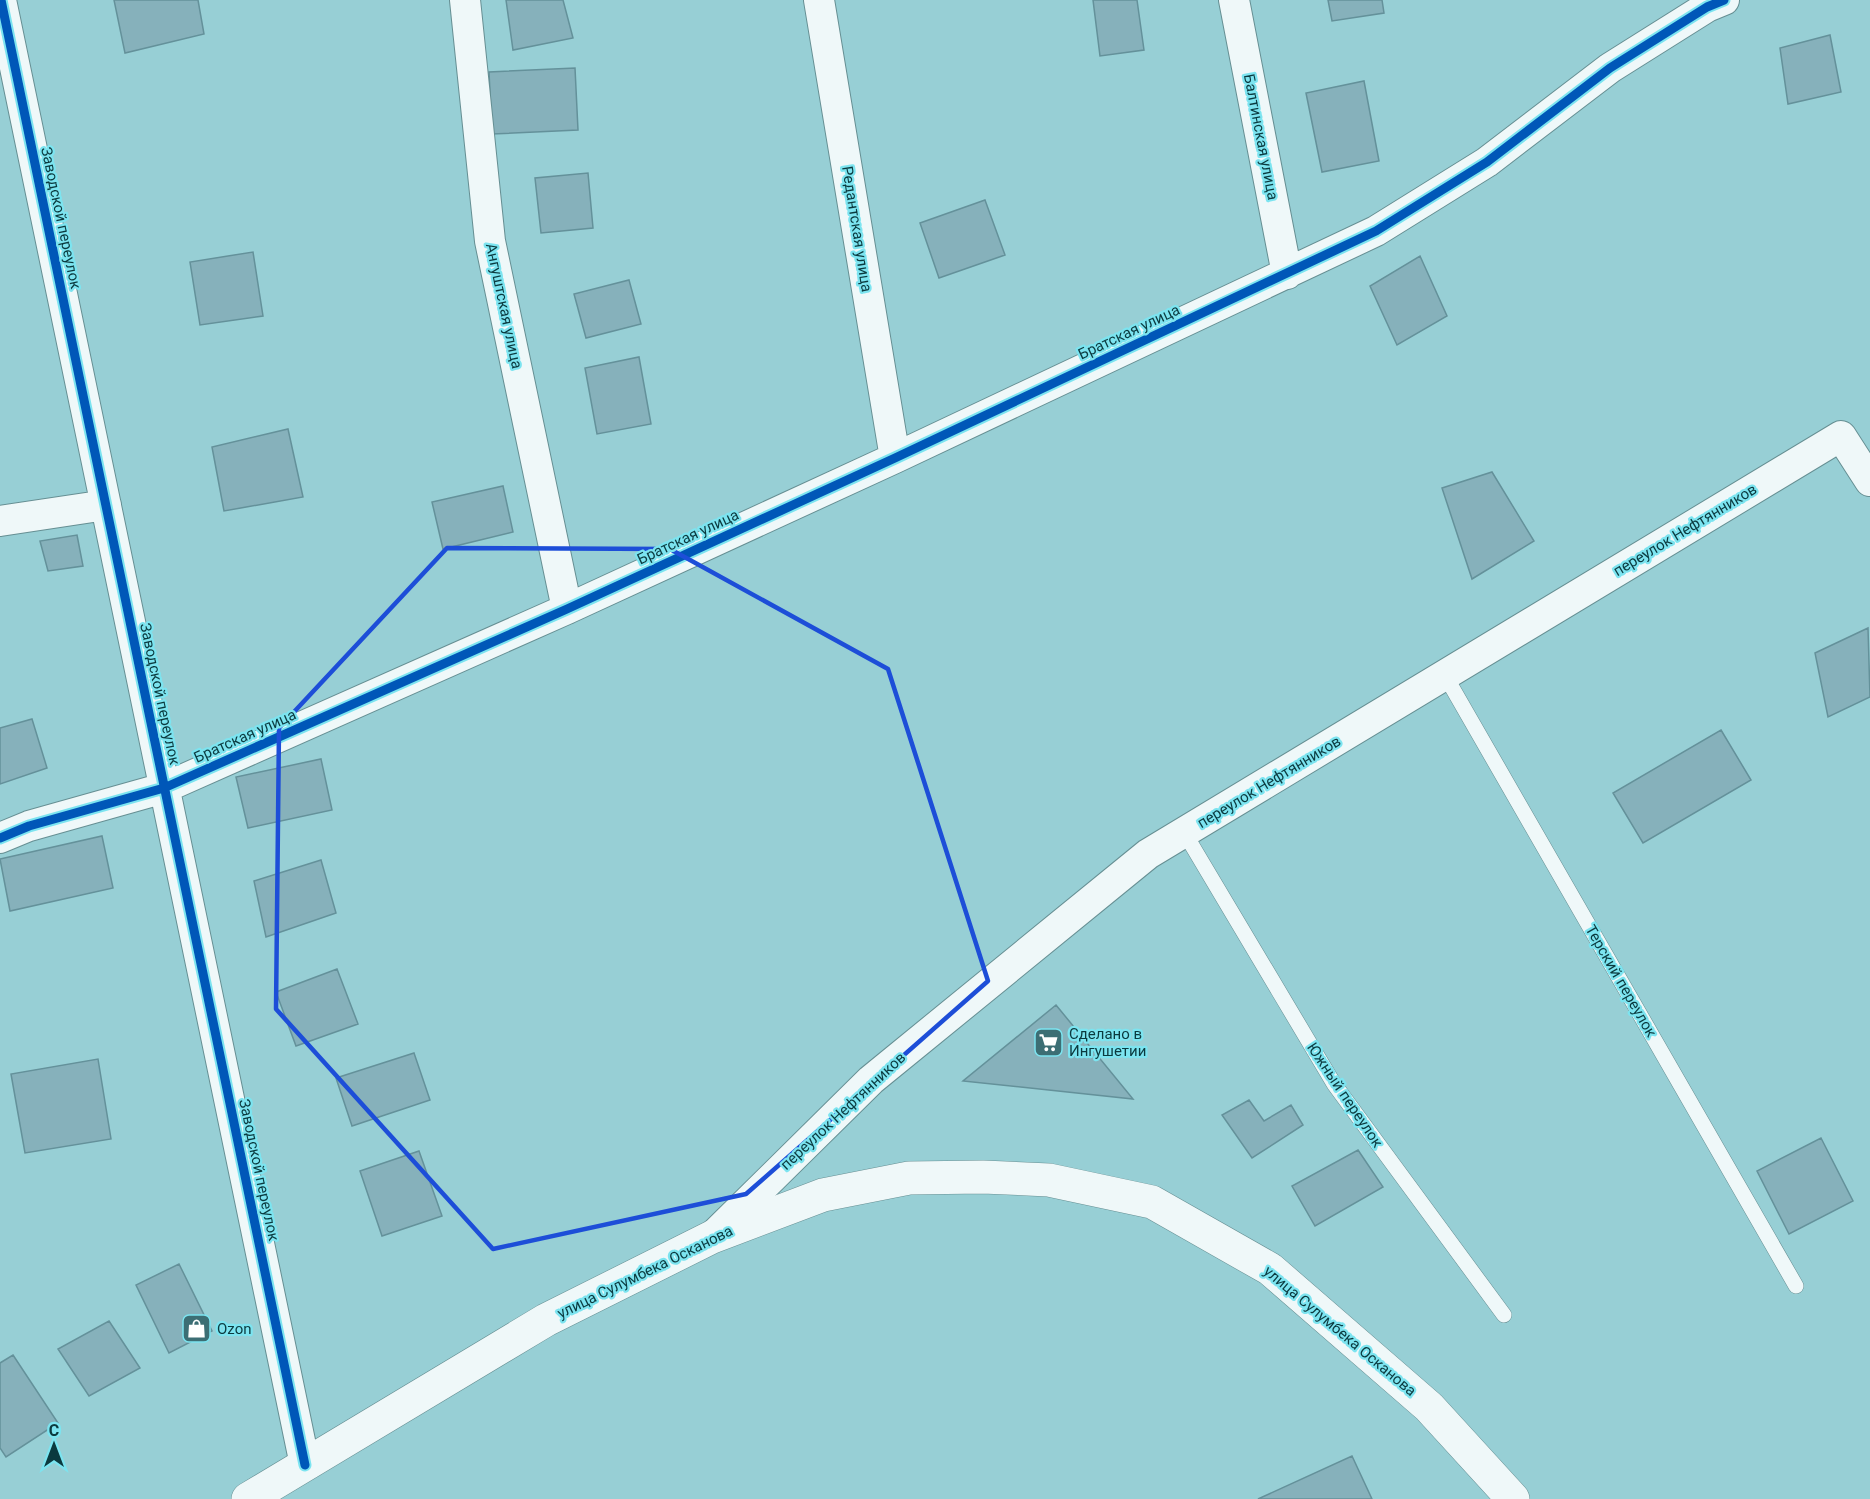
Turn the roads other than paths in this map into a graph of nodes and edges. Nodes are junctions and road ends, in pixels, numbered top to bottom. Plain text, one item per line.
1 (465, 0) edge
2 (819, 0) edge
3 (1234, 0) edge
4 (1724, 0) edge
5 (1, 3) edge
6 (1287, 274) junction
7 (894, 458) junction
8 (1870, 481) edge
9 (105, 505) junction
10 (0, 521) edge
11 (567, 609) junction
12 (1446, 677) junction
13 (164, 788) junction
14 (1184, 832) junction
15 (0, 838) edge
16 (712, 1237) junction
17 (1796, 1286) dead end
18 (1504, 1315) dead end
19 (305, 1465) junction
20 (248, 1499) edge
21 (1513, 1499) edge

1 - 11 street, Ангуштская улица
2 - 7 street, Редантская улица
3 - 6 street, Балтинская улица
4 - 6 street, Братская улица
5 - 9 street, Заводской переулок
6 - 7 street, Братская улица
7 - 11 street, Братская улица
8 - 12 street, переулок Нефтянников
9 - 10 street
9 - 13 street, Заводской переулок
11 - 13 street, Братская улица
12 - 14 street, переулок Нефтянников
12 - 17 lane, Терский переулок
13 - 15 street, Братская улица
13 - 19 street, Заводской переулок
14 - 16 street, переулок Нефтянников
14 - 18 lane, Южный переулок
16 - 19 main road, улица Сулумбека Осканова
16 - 21 main road, улица Сулумбека Осканова
19 - 20 main road, улица Сулумбека Осканова

